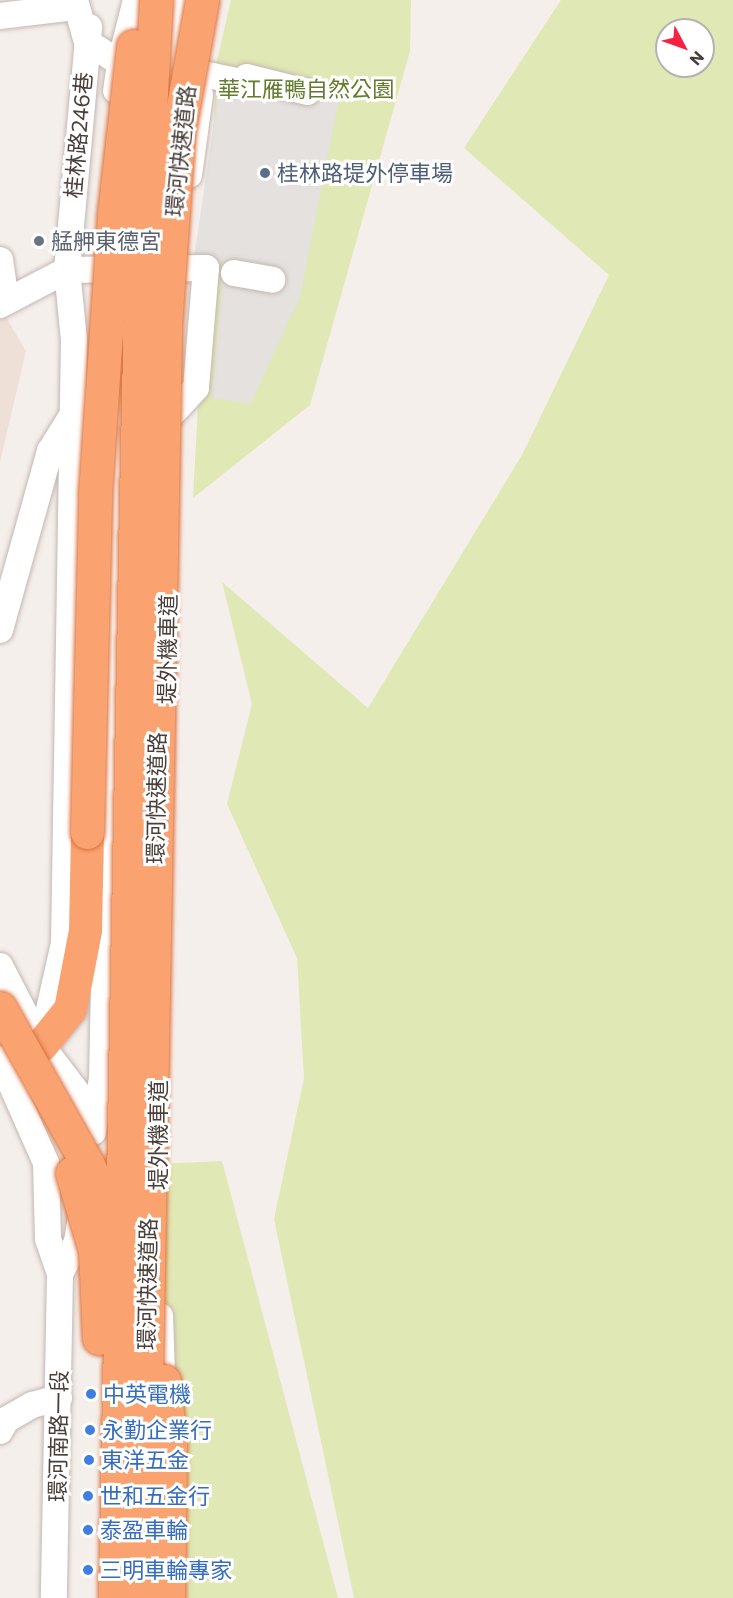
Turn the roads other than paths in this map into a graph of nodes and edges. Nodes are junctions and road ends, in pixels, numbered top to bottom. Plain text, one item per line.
1 (137, 0) edge
2 (156, 0) edge
3 (180, 0) edge
4 (202, 0) edge
5 (219, 0) edge
6 (80, 2) edge
7 (0, 16) edge
8 (87, 42) junction
9 (120, 63) junction
10 (203, 74) junction
11 (307, 92) dead end
12 (0, 260) edge
13 (117, 265) junction
14 (177, 266) junction
15 (67, 270) junction
16 (234, 273) dead end
17 (272, 279) dead end
18 (3, 303) edge
19 (72, 418) junction
20 (0, 630) edge
21 (0, 966) edge
22 (0, 1008) edge
23 (41, 1045) junction
24 (2, 1070) edge
25 (58, 1117) junction
26 (93, 1132) junction
27 (60, 1274) junction
28 (158, 1284) junction
29 (59, 1398) junction
30 (0, 1431) edge
31 (54, 1598) edge
32 (94, 1598) edge
33 (115, 1598) edge
34 (143, 1598) edge
35 (160, 1598) edge
36 (168, 1598) edge

1 - 9 street
1 - 23 highway, bridge
2 - 33 highway, 環河快速道路, bridge
3 - 13 street
4 - 34 highway, 環河快速道路, bridge
5 - 10 street, 堤外機車道
6 - 7 street
6 - 8 street
8 - 9 street
8 - 15 street, 桂林路246巷
9 - 13 street
10 - 11 street
10 - 14 street, 堤外機車道
12 - 18 street
13 - 14 street
13 - 15 street
13 - 26 street, 環河南路一段
14 - 28 street, 堤外機車道
15 - 18 street
15 - 19 street, 桂林路246巷
16 - 17 street
19 - 20 street
19 - 23 street, 桂林路246巷
21 - 23 street
22 - 25 highway, bridge
23 - 24 street
23 - 26 street
24 - 27 street, 環河南路一段
25 - 32 highway, bridge
25 - 36 highway, bridge
26 - 27 street, 環河南路一段
27 - 29 street, 環河南路一段
28 - 34 street, 堤外機車道
28 - 35 street, 堤外機車道
29 - 30 street
29 - 31 street, 環河南路一段

